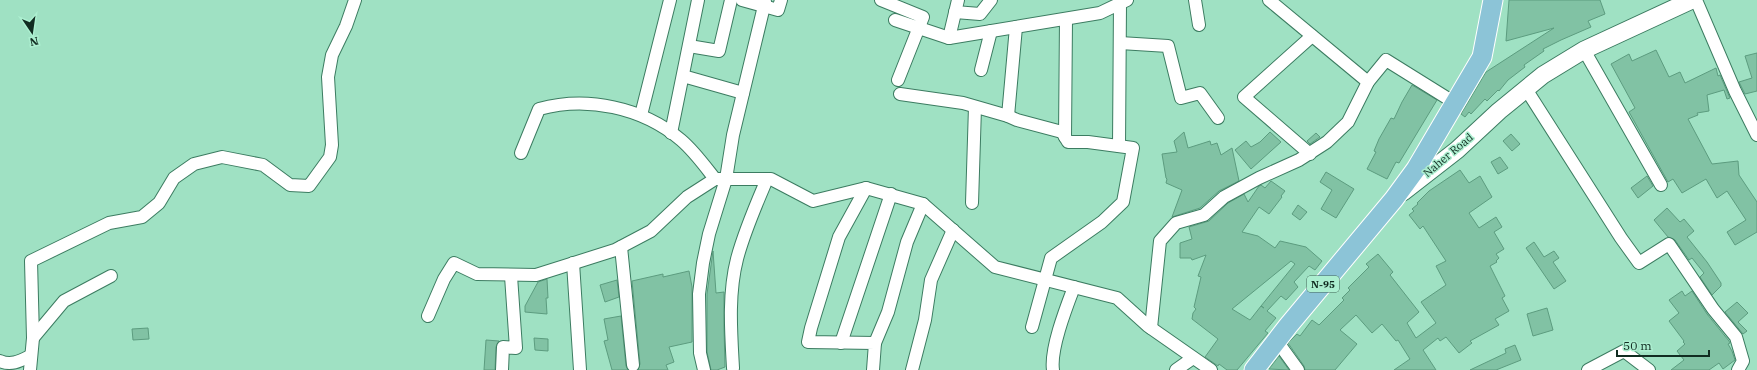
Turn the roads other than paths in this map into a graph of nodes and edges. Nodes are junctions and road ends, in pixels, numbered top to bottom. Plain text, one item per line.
1 (355, 0) edge
2 (670, 0) edge
3 (698, 0) edge
4 (731, 0) edge
5 (742, 0) edge
6 (781, 0) edge
7 (881, 0) edge
8 (958, 0) edge
9 (991, 0) edge
10 (1195, 0) edge
11 (1269, 0) edge
12 (1493, 0) edge
13 (1692, 0) edge
14 (1696, 0) edge
15 (1124, 1) edge
16 (764, 3) junction
17 (955, 12) junction
18 (1066, 19) junction
19 (895, 20) dead end
20 (1199, 25) dead end
21 (1016, 27) junction
22 (918, 28) junction
23 (991, 31) junction
24 (1312, 36) junction
25 (949, 38) junction
26 (1120, 43) junction
27 (689, 46) junction
28 (1584, 50) junction
29 (981, 70) dead end
30 (683, 76) junction
31 (898, 80) dead end
32 (1368, 82) junction
33 (1526, 89) junction
34 (743, 93) junction
35 (900, 94) dead end
36 (1455, 102) junction
37 (975, 107) junction
38 (641, 115) junction
39 (1008, 116) junction
40 (1218, 118) dead end
41 (671, 132) junction
42 (1757, 135) edge
43 (1065, 137) junction
44 (1119, 146) junction
45 (521, 153) dead end
46 (1310, 154) junction
47 (721, 179) junction
48 (766, 179) junction
49 (1661, 185) dead end
50 (866, 188) junction
51 (891, 194) junction
52 (1394, 199) junction
53 (972, 203) dead end
54 (923, 204) junction
55 (953, 230) junction
56 (621, 247) junction
57 (573, 263) junction
58 (112, 276) dead end
59 (511, 276) junction
60 (1044, 280) junction
61 (1074, 287) junction
62 (428, 316) dead end
63 (1032, 328) dead end
64 (1151, 328) junction
65 (33, 338) junction
66 (1276, 341) junction
67 (841, 343) junction
68 (875, 343) junction
69 (30, 356) junction
70 (1193, 358) junction
71 (0, 361) edge
72 (633, 365) dead end
73 (733, 368) dead end
74 (30, 370) edge
75 (502, 370) edge
76 (580, 370) edge
77 (704, 370) edge
78 (873, 370) edge
79 (912, 370) edge
80 (1053, 370) edge
81 (1176, 370) edge
82 (1211, 370) edge
83 (1254, 370) edge
84 (1298, 370) edge
85 (1588, 370) edge
86 (1649, 370) edge
87 (1738, 370) edge

1 - 65 street
2 - 38 street
3 - 27 street
4 - 27 street
5 - 16 street
6 - 16 street
7 - 22 street
8 - 17 street
9 - 17 street
10 - 20 street
11 - 24 street
12 - 36 main road
13 - 28 main road, Naher Road / N-95
14 - 42 street
15 - 18 street
15 - 26 street
16 - 34 street
17 - 25 street
18 - 21 street
18 - 43 street
19 - 22 street
21 - 23 street
21 - 39 street
22 - 25 street
22 - 31 street
23 - 25 street
23 - 29 street
24 - 32 street
24 - 46 street
26 - 40 street
26 - 44 street
27 - 30 street
28 - 33 main road, Naher Road / N-95
28 - 49 street
30 - 34 street
30 - 41 street
32 - 36 street
32 - 46 street
33 - 52 main road, Naher Road / N-95
33 - 87 street
34 - 47 street
35 - 37 street
36 - 52 main road
37 - 39 street
37 - 53 street
38 - 41 street
38 - 45 street
39 - 43 street
41 - 47 street
43 - 44 street
44 - 60 street
46 - 64 street
47 - 48 street
47 - 56 street
47 - 77 street
48 - 50 street
48 - 73 street
50 - 51 street
50 - 67 street
51 - 54 street
51 - 67 street
52 - 66 main road, Naher Road / N-95
54 - 55 street
54 - 68 street
55 - 60 street
55 - 79 street
56 - 57 street
56 - 72 street
57 - 59 street
57 - 76 street
58 - 65 street
59 - 62 street
59 - 75 street
60 - 61 street
60 - 63 street
61 - 64 street
61 - 80 street
64 - 70 street
65 - 69 street
66 - 83 main road, Naher Road / N-95
66 - 84 street
67 - 68 street
68 - 78 street
69 - 71 street
69 - 74 street
70 - 81 street
70 - 82 street
85 - 86 street

